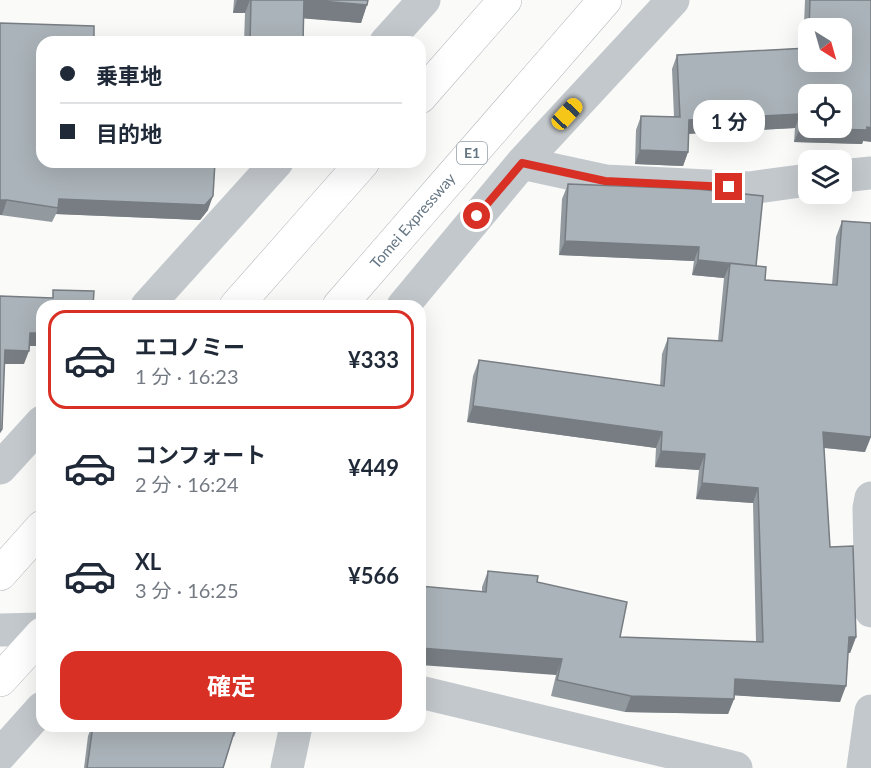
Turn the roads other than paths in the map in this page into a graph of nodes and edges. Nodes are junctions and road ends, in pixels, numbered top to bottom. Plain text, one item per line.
1 (423, 0) edge
2 (505, 0) edge
3 (605, 0) edge
4 (673, 0) edge
5 (391, 36) edge
6 (426, 90) edge
7 (522, 163) junction
8 (272, 168) edge
9 (358, 168) edge
10 (871, 173) edge
11 (852, 175) edge
12 (798, 181) edge
13 (152, 300) edge
14 (241, 300) edge
15 (344, 300) edge
16 (409, 300) edge
17 (36, 429) edge
18 (0, 468) edge
19 (871, 498) edge
20 (36, 534) edge
21 (870, 536) edge
22 (0, 573) edge
23 (871, 611) edge
24 (36, 629) edge
25 (0, 630) edge
26 (36, 641) edge
27 (0, 680) edge
28 (426, 693) edge
29 (871, 711) edge
30 (36, 715) edge
31 (295, 732) edge
32 (0, 755) edge
33 (287, 768) edge
34 (735, 768) edge
35 (863, 768) edge

1 - 5 street
2 - 6 highway
3 - 15 highway, Tomei Expressway / E1
4 - 7 street
7 - 12 street
7 - 16 street
8 - 13 street
9 - 14 highway
10 - 11 street
17 - 18 street
19 - 21 street
20 - 22 highway
21 - 23 street
24 - 25 street
26 - 27 highway
28 - 34 street
29 - 35 street
30 - 32 street
31 - 33 street

